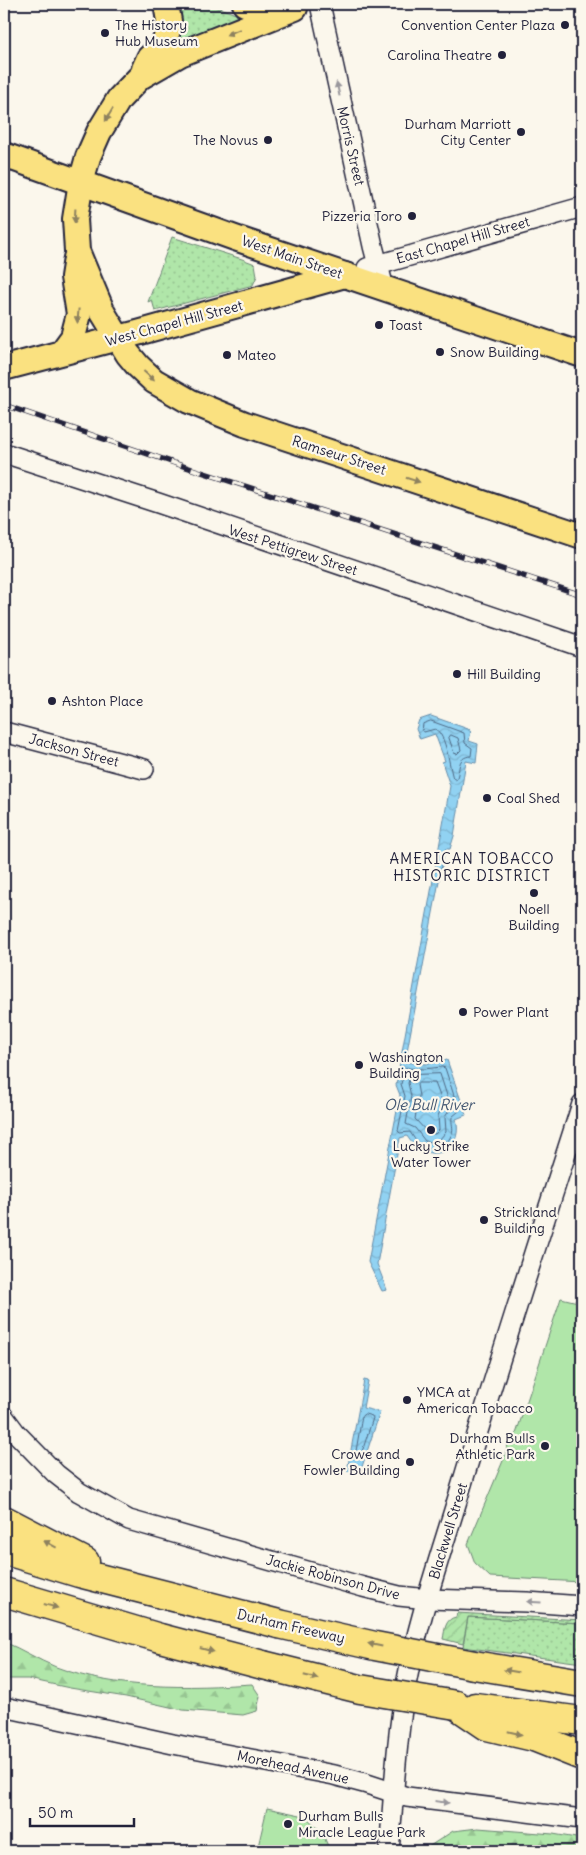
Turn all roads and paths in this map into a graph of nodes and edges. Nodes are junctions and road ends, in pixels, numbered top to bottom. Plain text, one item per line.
1 (166, 4) edge
2 (244, 4) edge
3 (320, 4) edge
4 (301, 6) edge
5 (140, 77) junction
6 (4, 155) edge
7 (81, 182) junction
8 (582, 206) edge
9 (77, 251) junction
10 (378, 265) junction
11 (345, 275) junction
12 (384, 288) junction
13 (119, 338) junction
14 (62, 352) junction
15 (582, 355) edge
16 (4, 368) edge
17 (4, 453) edge
18 (582, 536) edge
19 (582, 647) edge
20 (4, 732) edge
21 (144, 769) dead end
22 (582, 1104) edge
23 (4, 1417) edge
24 (4, 1520) edge
25 (4, 1550) edge
26 (4, 1592) edge
27 (175, 1598) junction
28 (428, 1599) junction
29 (582, 1606) edge
30 (582, 1672) edge
31 (548, 1678) junction
32 (582, 1683) edge
33 (456, 1705) junction
34 (4, 1707) edge
35 (582, 1721) edge
36 (582, 1756) edge
37 (394, 1793) junction
38 (582, 1819) edge
39 (389, 1851) edge

1 - 5 main road
2 - 4 main road
10 -> 3 street, Morris Street
4 -> 5 main road
5 -> 7 main road
6 - 7 main road, West Main Street
7 -> 9 main road
7 - 11 main road, West Main Street
8 - 10 street, East Chapel Hill Street
9 - 13 main road, Ramseur Street
9 -> 14 main road
10 - 11 street, East Chapel Hill Street
10 - 12 street, Morris Street
11 - 12 main road, West Main Street
11 - 13 main road, West Chapel Hill Street
12 - 15 main road, West Main Street
13 - 14 main road, West Chapel Hill Street
13 -> 18 main road, Ramseur Street
14 - 16 main road, West Chapel Hill Street
17 - 19 street, West Pettigrew Street
20 - 21 street, Jackson Street
22 - 28 street, Blackwell Street
23 - 28 street, Jackie Robinson Drive
27 -> 24 highway
25 - 27 highway, Durham Freeway
26 -> 33 highway, bridge
31 -> 27 highway, Durham Freeway, bridge
29 -> 28 street, Jackie Robinson Drive
28 - 37 street, Blackwell Street
30 - 31 highway
31 - 32 highway, Durham Freeway
33 - 35 highway
33 -> 36 highway
34 - 37 street, Morehead Avenue
37 -> 38 street, Morehead Avenue
37 - 39 street, Blackwell Street

